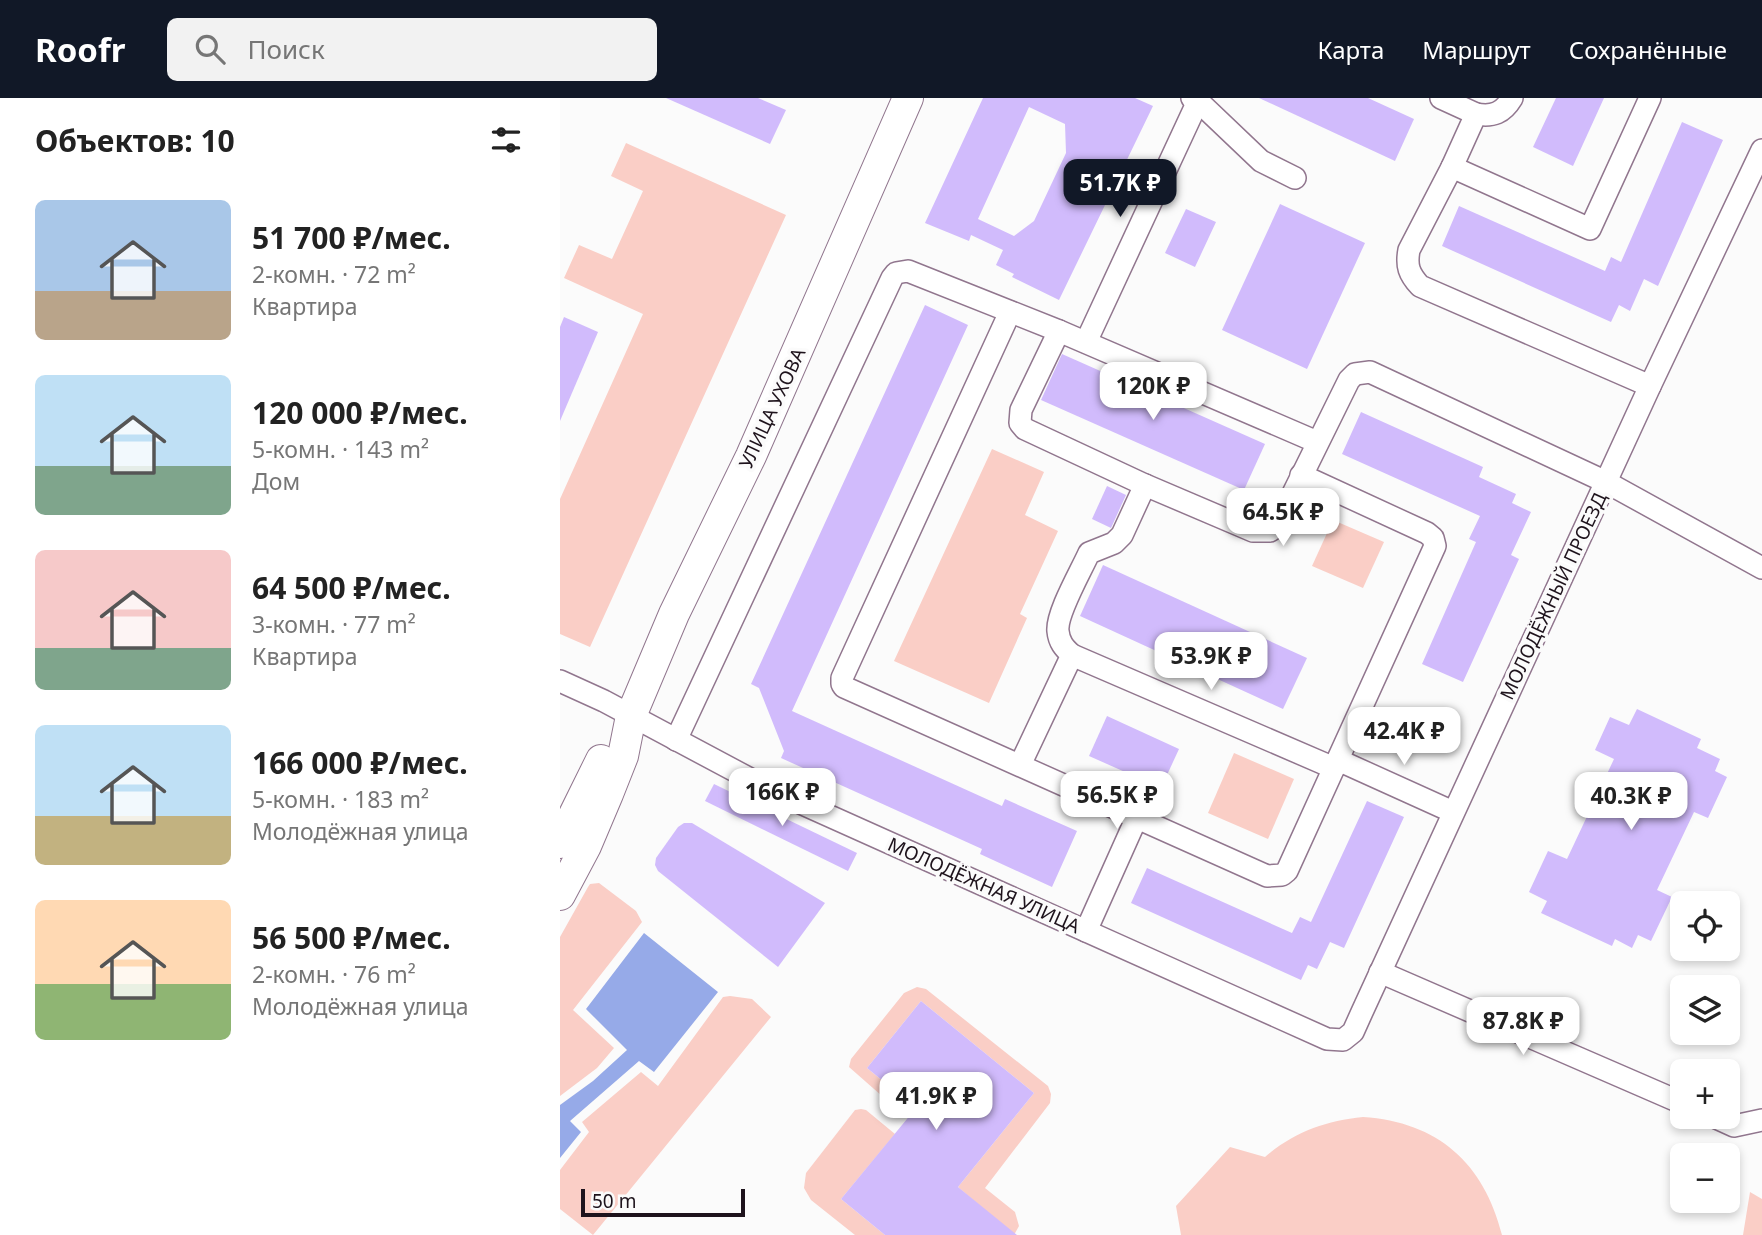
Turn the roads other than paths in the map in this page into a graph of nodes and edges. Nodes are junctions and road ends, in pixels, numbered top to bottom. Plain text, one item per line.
1 (908, 98) edge
2 (1441, 98) edge
3 (1512, 98) edge
4 (1650, 98) edge
5 (1195, 99) edge
6 (1476, 114) junction
7 (1762, 150) edge
8 (1452, 167) junction
9 (1295, 178) dead end
10 (1010, 312) junction
11 (1059, 331) junction
12 (1086, 342) junction
13 (1650, 386) junction
14 (1317, 442) junction
15 (1301, 475) junction
16 (1606, 482) junction
17 (1145, 485) junction
18 (1762, 568) edge
19 (1072, 655) junction
20 (560, 681) edge
21 (631, 716) junction
22 (676, 740) junction
23 (1336, 764) junction
24 (1020, 765) junction
25 (1453, 812) junction
26 (1137, 817) junction
27 (560, 843) edge
28 (560, 895) edge
29 (1086, 931) junction
30 (1380, 972) junction
31 (1343, 1040) joint
32 (1670, 1098) edge
33 (1762, 1120) edge
34 (1740, 1125) edge

1 - 21 street, УЛИЦА УХОВА
2 - 6 street
3 - 6 street
4 - 8 street
5 - 9 street
5 - 12 street
6 - 8 street
7 - 13 street, МОЛОДЁЖНЫЙ ПРОЕЗД
8 - 13 street
10 - 11 street
10 - 22 street
10 - 24 street
11 - 12 street
11 - 17 street
12 - 14 street
13 - 16 street, МОЛОДЁЖНЫЙ ПРОЕЗД
14 - 15 street
14 - 16 street
15 - 17 street
15 - 23 street
16 - 18 street
16 - 25 street, МОЛОДЁЖНЫЙ ПРОЕЗД
17 - 19 street
19 - 23 street
19 - 24 street
20 - 21 street, МОЛОДЁЖНАЯ УЛИЦА
21 - 22 street, МОЛОДЁЖНАЯ УЛИЦА
21 - 27 street, УЛИЦА УХОВА
21 - 28 street, УЛИЦА УХОВА
22 - 29 street, МОЛОДЁЖНАЯ УЛИЦА
23 - 25 street
23 - 26 street
24 - 26 street
25 - 30 street, МОЛОДЁЖНЫЙ ПРОЕЗД
26 - 29 street
29 - 31 street, МОЛОДЁЖНАЯ УЛИЦА
30 - 31 street, МОЛОДЁЖНЫЙ ПРОЕЗД
30 - 32 street
33 - 34 street

